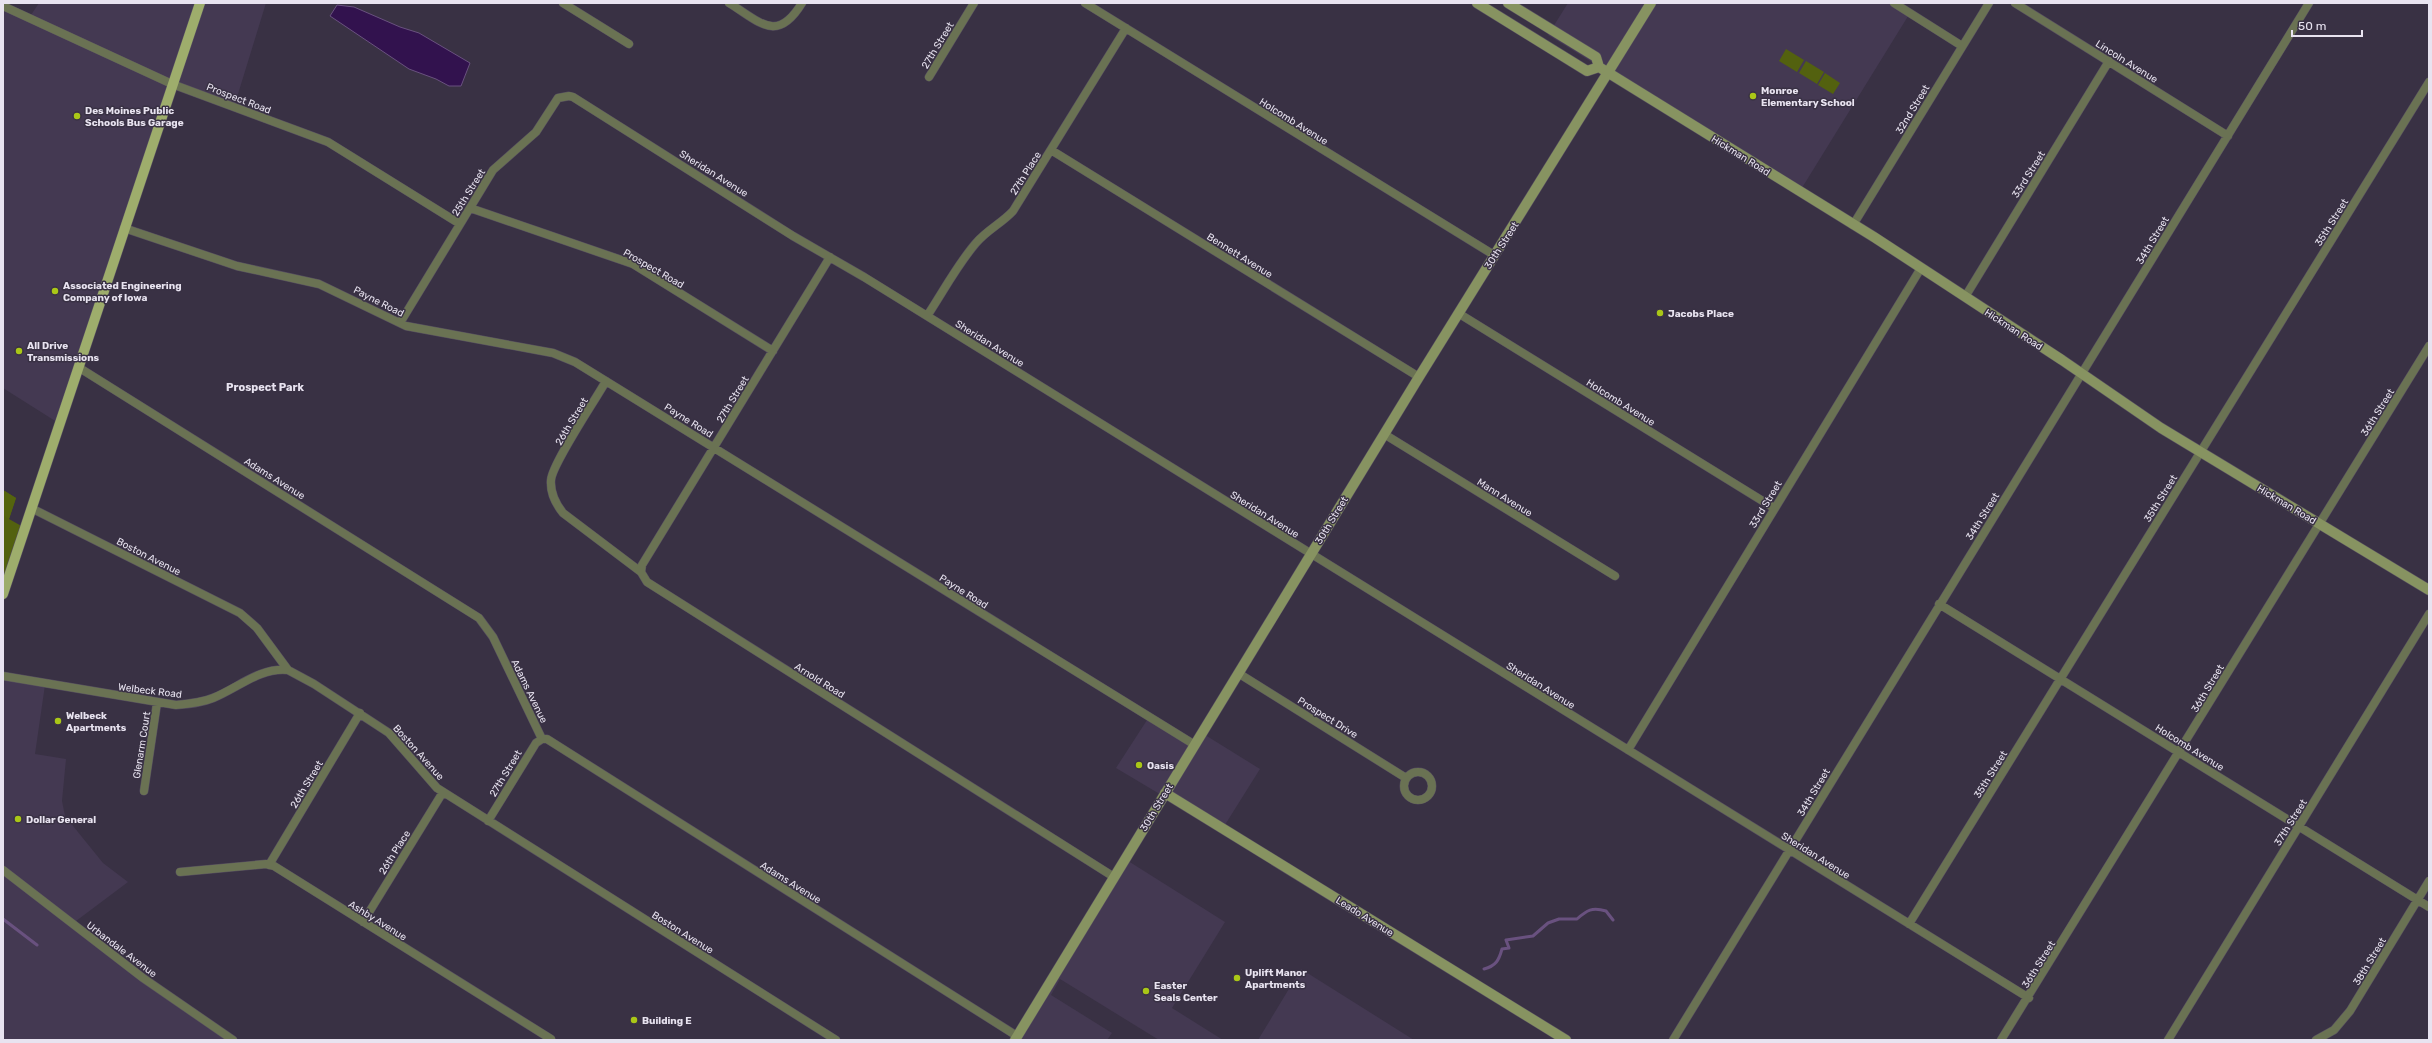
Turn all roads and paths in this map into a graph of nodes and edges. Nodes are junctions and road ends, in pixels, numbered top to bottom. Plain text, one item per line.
1 (200, 3) edge
2 (563, 3) edge
3 (729, 3) edge
4 (802, 3) edge
5 (974, 3) edge
6 (1085, 3) edge
7 (1477, 3) edge
8 (1508, 3) edge
9 (1651, 3) edge
10 (1894, 3) edge
11 (1989, 3) edge
12 (2015, 3) edge
13 (2309, 3) edge
14 (3, 6) edge
15 (1126, 28) junction
16 (629, 44) dead end
17 (1962, 46) junction
18 (2109, 62) junction
19 (1603, 70) junction
20 (929, 77) dead end
21 (2429, 82) edge
22 (172, 84) junction
23 (574, 97) joint
24 (2228, 136) junction
25 (1051, 150) junction
26 (470, 208) junction
27 (460, 224) junction
28 (1853, 225) junction
29 (124, 228) junction
30 (1494, 255) junction
31 (830, 257) junction
32 (1921, 268) junction
33 (1965, 297) junction
34 (1458, 313) junction
35 (927, 316) junction
36 (400, 323) junction
37 (2429, 346) edge
38 (773, 352) junction
39 (78, 367) junction
40 (2082, 374) junction
41 (1419, 377) junction
42 (606, 381) junction
43 (1384, 434) junction
44 (714, 448) junction
45 (2200, 452) junction
46 (552, 472) joint
47 (31, 508) junction
48 (1774, 508) junction
49 (2320, 524) junction
50 (1311, 554) junction
51 (641, 572) junction
52 (1615, 576) dead end
53 (2429, 590) edge
54 (3, 594) edge
55 (1939, 604) junction
56 (2429, 614) edge
57 (288, 670) junction
58 (1238, 673) junction
59 (3, 676) edge
60 (2060, 679) junction
61 (157, 703) junction
62 (360, 713) junction
63 (542, 739) junction
64 (1194, 745) junction
65 (1628, 750) junction
66 (2179, 752) junction
67 (1406, 778) dead end
68 (144, 791) dead end
69 (443, 792) junction
70 (1165, 793) junction
71 (488, 821) junction
72 (2299, 826) junction
73 (1789, 850) junction
74 (269, 865) junction
75 (3, 870) edge
76 (180, 872) dead end
77 (1114, 877) junction
78 (2429, 881) edge
79 (2418, 900) junction
80 (2429, 907) edge
81 (363, 922) junction
82 (1909, 924) junction
83 (2028, 998) junction
84 (1016, 1038) edge
85 (550, 1039) edge
86 (233, 1040) edge
87 (836, 1040) edge
88 (1566, 1040) edge
89 (1673, 1040) edge
90 (2001, 1040) edge
91 (2168, 1040) edge
92 (2316, 1040) edge

1 - 22 main road
2 - 16 street
3 - 4 street
5 - 20 street, 27th Street
6 - 15 street, Holcomb Avenue
7 - 19 street
8 - 19 street, Hickman Road
9 - 19 street, 30th Street
10 - 17 street
11 - 17 street, 32nd Street
12 - 18 street, Lincoln Avenue
13 - 24 street, 34th Street
14 - 22 street, Prospect Road
15 - 25 street, 27th Place
15 - 30 street, Holcomb Avenue
17 - 28 street, 32nd Street
18 - 24 street, Lincoln Avenue
18 - 33 street, 33rd Street
19 - 28 street, Hickman Road
19 - 30 street, 30th Street
21 - 45 street, 35th Street
22 - 27 street, Prospect Road
22 - 29 main road
23 - 26 street, 25th Street
23 - 31 street, Sheridan Avenue
24 - 40 street, 34th Street
25 - 35 street, 27th Place
25 - 41 street, Bennett Avenue
26 - 27 street, 25th Street
26 - 38 street, Prospect Road
27 - 36 street, 25th Street
28 - 32 street, Hickman Road
29 - 36 street, Payne Road
29 - 39 main road
30 - 34 street, 30th Street
31 - 35 street, Sheridan Avenue
31 - 38 street, 27th Street
32 - 33 street, Hickman Road
32 - 48 street, 33rd Street
33 - 40 street, Hickman Road
34 - 41 street, 30th Street
34 - 48 street, Holcomb Avenue
35 - 50 street, Sheridan Avenue
36 - 42 street, Payne Road
37 - 49 street, 36th Street
38 - 44 street, 27th Street
39 - 47 main road
39 - 63 street, Adams Avenue
40 - 45 street, Hickman Road
40 - 55 street, 34th Street
41 - 43 street, 30th Street
42 - 44 street, Payne Road
42 - 46 street, 26th Street
43 - 50 street, 30th Street
43 - 52 street, Mann Avenue
44 - 51 street, 27th Street
44 - 64 street, Payne Road
45 - 49 street, Hickman Road
45 - 60 street, 35th Street
46 - 51 street, Arnold Road
47 - 54 main road
47 - 57 street, Boston Avenue
48 - 65 street, 33rd Street
49 - 53 street, Hickman Road
49 - 66 street, 36th Street
50 - 58 street, 30th Street
50 - 65 street, Sheridan Avenue
51 - 77 street, Arnold Road
55 - 60 street, Holcomb Avenue
55 - 73 street, 34th Street
56 - 72 street, 37th Street
57 - 61 street, Welbeck Road
57 - 62 street, Boston Avenue
58 - 64 street, 30th Street
58 - 67 street, Prospect Drive
59 - 61 street, Welbeck Road
60 - 66 street, Holcomb Avenue
60 - 82 street, 35th Street
61 - 68 street, Glenarm Court
62 - 69 street, Boston Avenue
62 - 74 street, 26th Street
63 - 71 street, 27th Street
63 - 84 street, Adams Avenue
64 - 70 street, 30th Street
65 - 73 street, Sheridan Avenue
66 - 72 street, Holcomb Avenue
66 - 83 street, 36th Street
69 - 71 street, Boston Avenue
69 - 81 street, 26th Place
70 - 77 street, 30th Street
70 - 88 street, Leado Avenue
71 - 87 street, Boston Avenue
72 - 79 street, Holcomb Avenue
72 - 91 street, 37th Street
73 - 82 street, Sheridan Avenue
73 - 89 street, 34th Street
74 - 76 street
74 - 81 street, Ashby Avenue
75 - 86 street, Urbandale Avenue
77 - 84 street, 30th Street
78 - 79 street, 38th Street
79 - 80 street, Holcomb Avenue
79 - 92 street, 38th Street
81 - 85 street, Ashby Avenue
82 - 83 street, Sheridan Avenue
83 - 90 street, 36th Street

